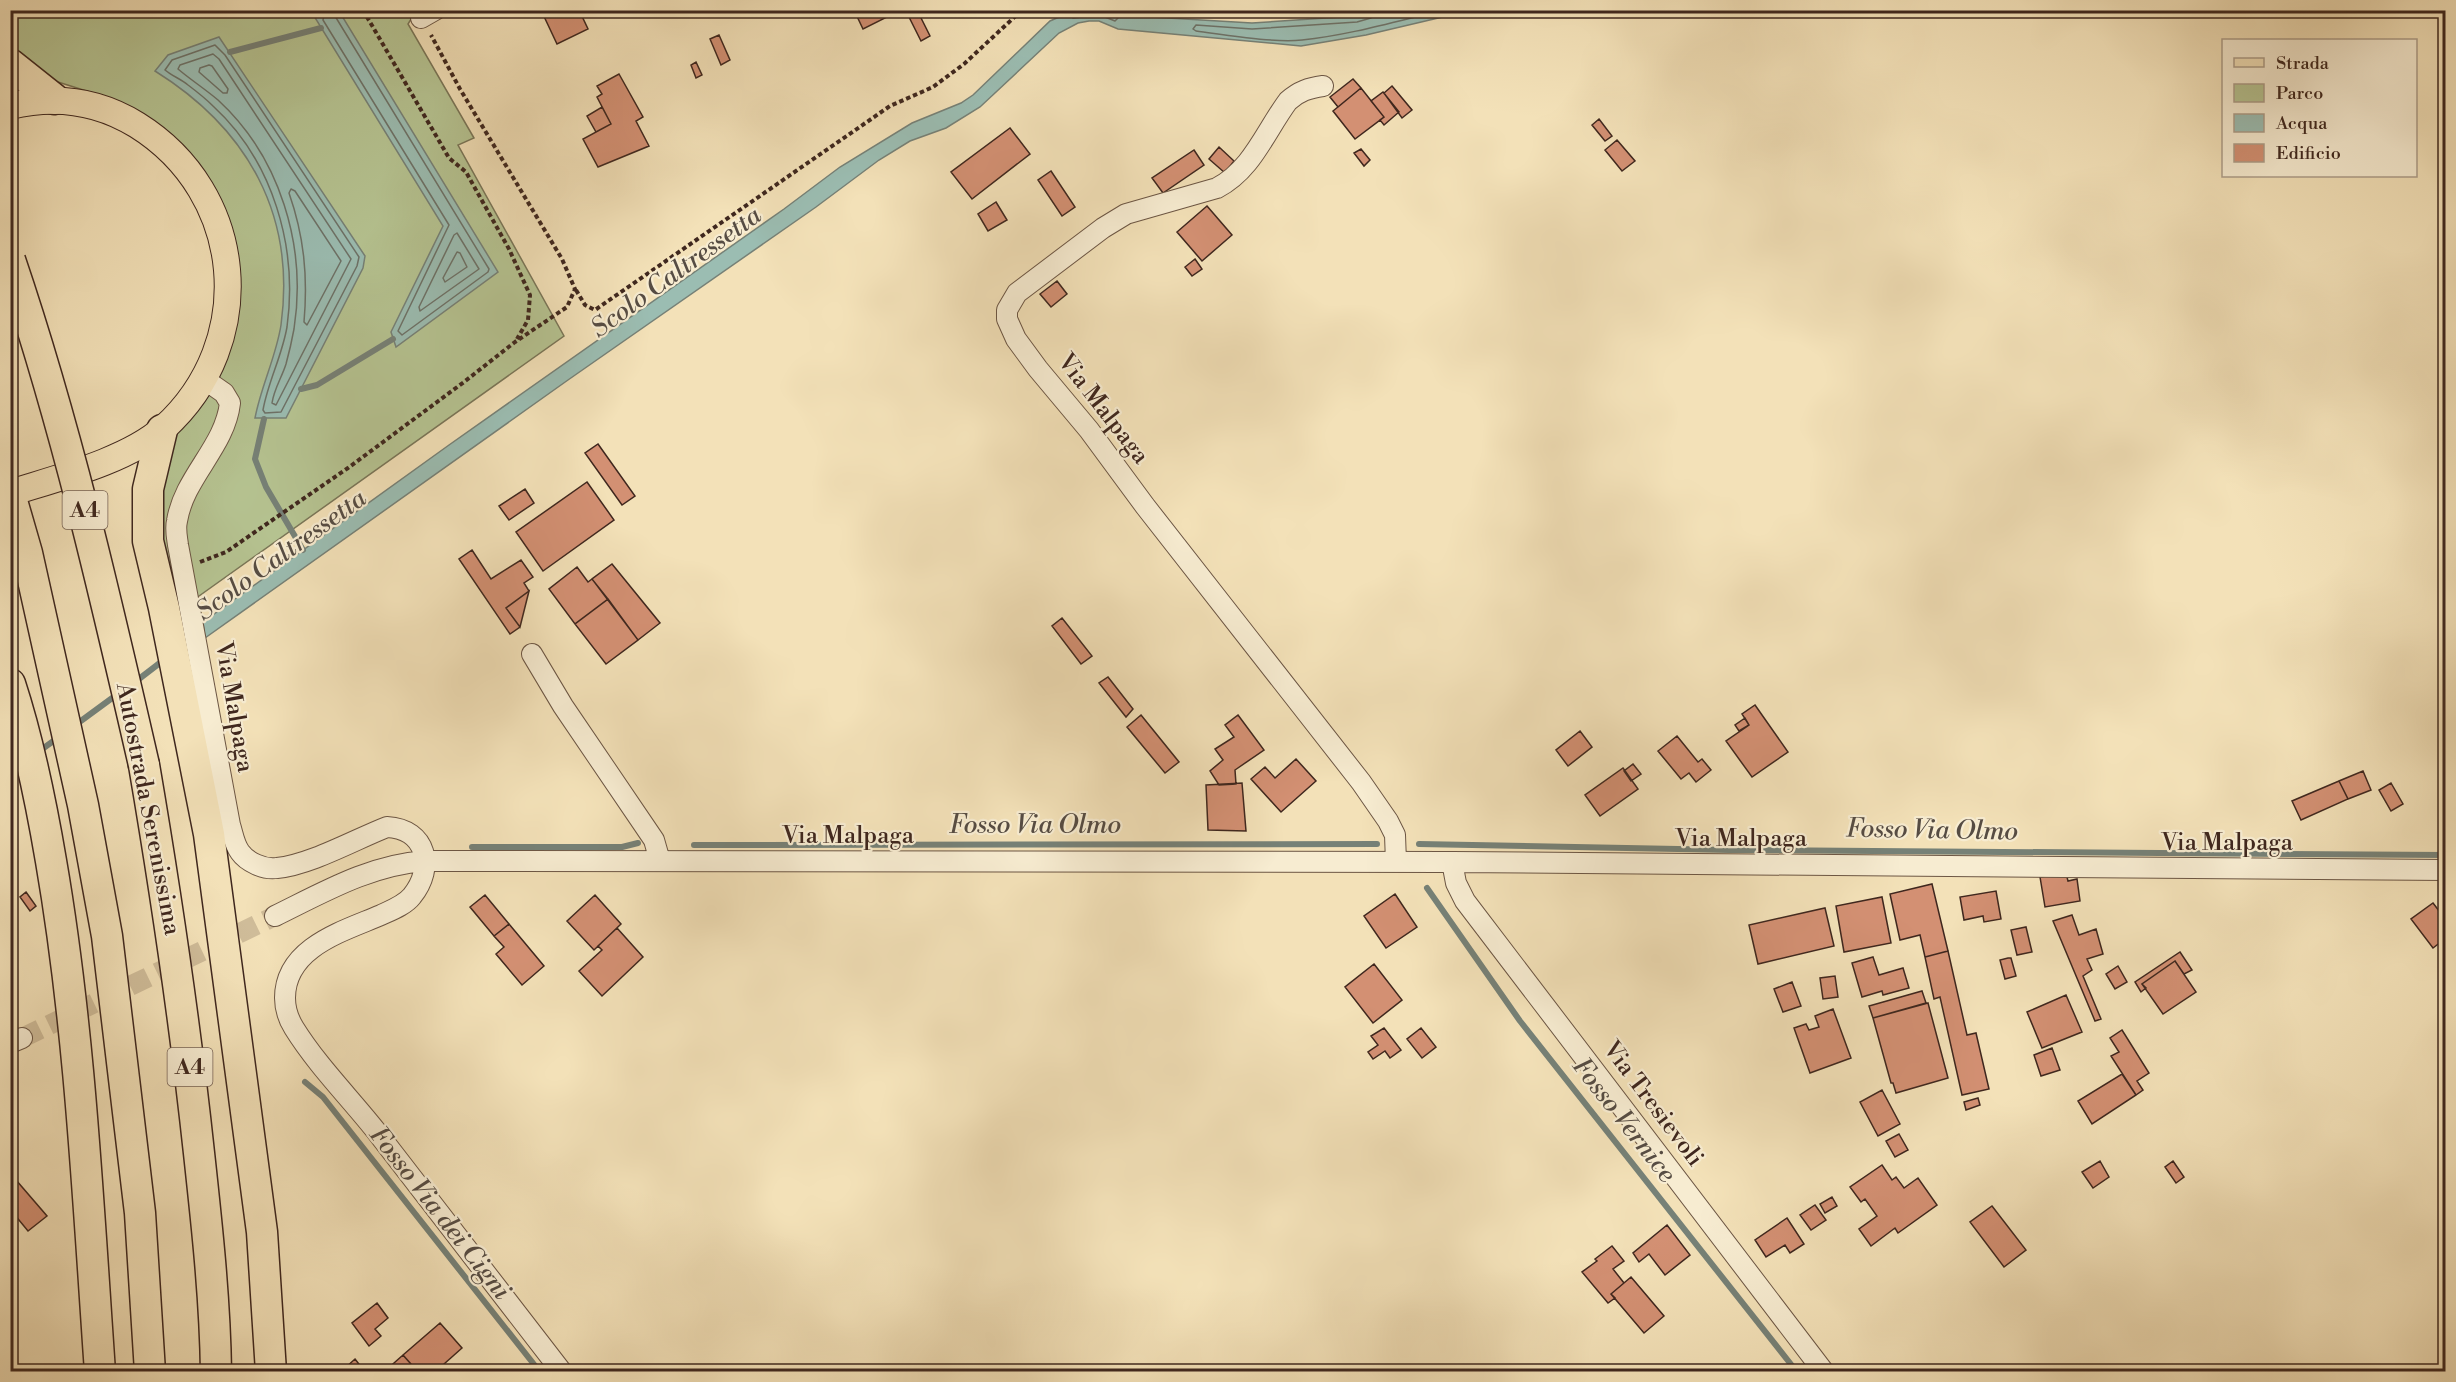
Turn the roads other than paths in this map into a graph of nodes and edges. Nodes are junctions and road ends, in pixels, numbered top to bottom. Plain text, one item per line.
1 (10, 64) edge
2 (1323, 86) dead end
3 (54, 99) junction
4 (10, 106) edge
5 (10, 260) edge
6 (204, 379) junction
7 (162, 430) junction
8 (10, 493) edge
9 (532, 654) dead end
10 (190, 677) junction
11 (10, 684) edge
12 (425, 861) junction
13 (660, 861) junction
14 (1396, 862) junction
15 (1452, 862) junction
16 (2445, 870) edge
17 (275, 916) tunnel mouth
18 (100, 1371) edge
19 (150, 1371) edge
20 (216, 1371) edge
21 (271, 1371) edge
22 (562, 1371) edge
23 (1824, 1371) edge

1 - 3 highway
2 - 14 street, Via Malpaga
3 - 4 main road
3 - 6 main road
5 - 20 highway, Autostrada Serenissima / A4, bridge
6 - 7 main road
6 - 10 street, Via Malpaga
7 - 8 main road
7 - 10 highway
8 - 19 highway
9 - 13 street
10 - 12 street, Via Malpaga
10 - 21 highway
11 - 18 highway
12 - 13 street, Via Malpaga
12 - 17 street, Via Malpaga
12 - 22 street
13 - 14 street, Via Malpaga
14 - 15 street, Via Malpaga
15 - 16 street, Via Malpaga
15 - 23 street, Via Tresievoli

